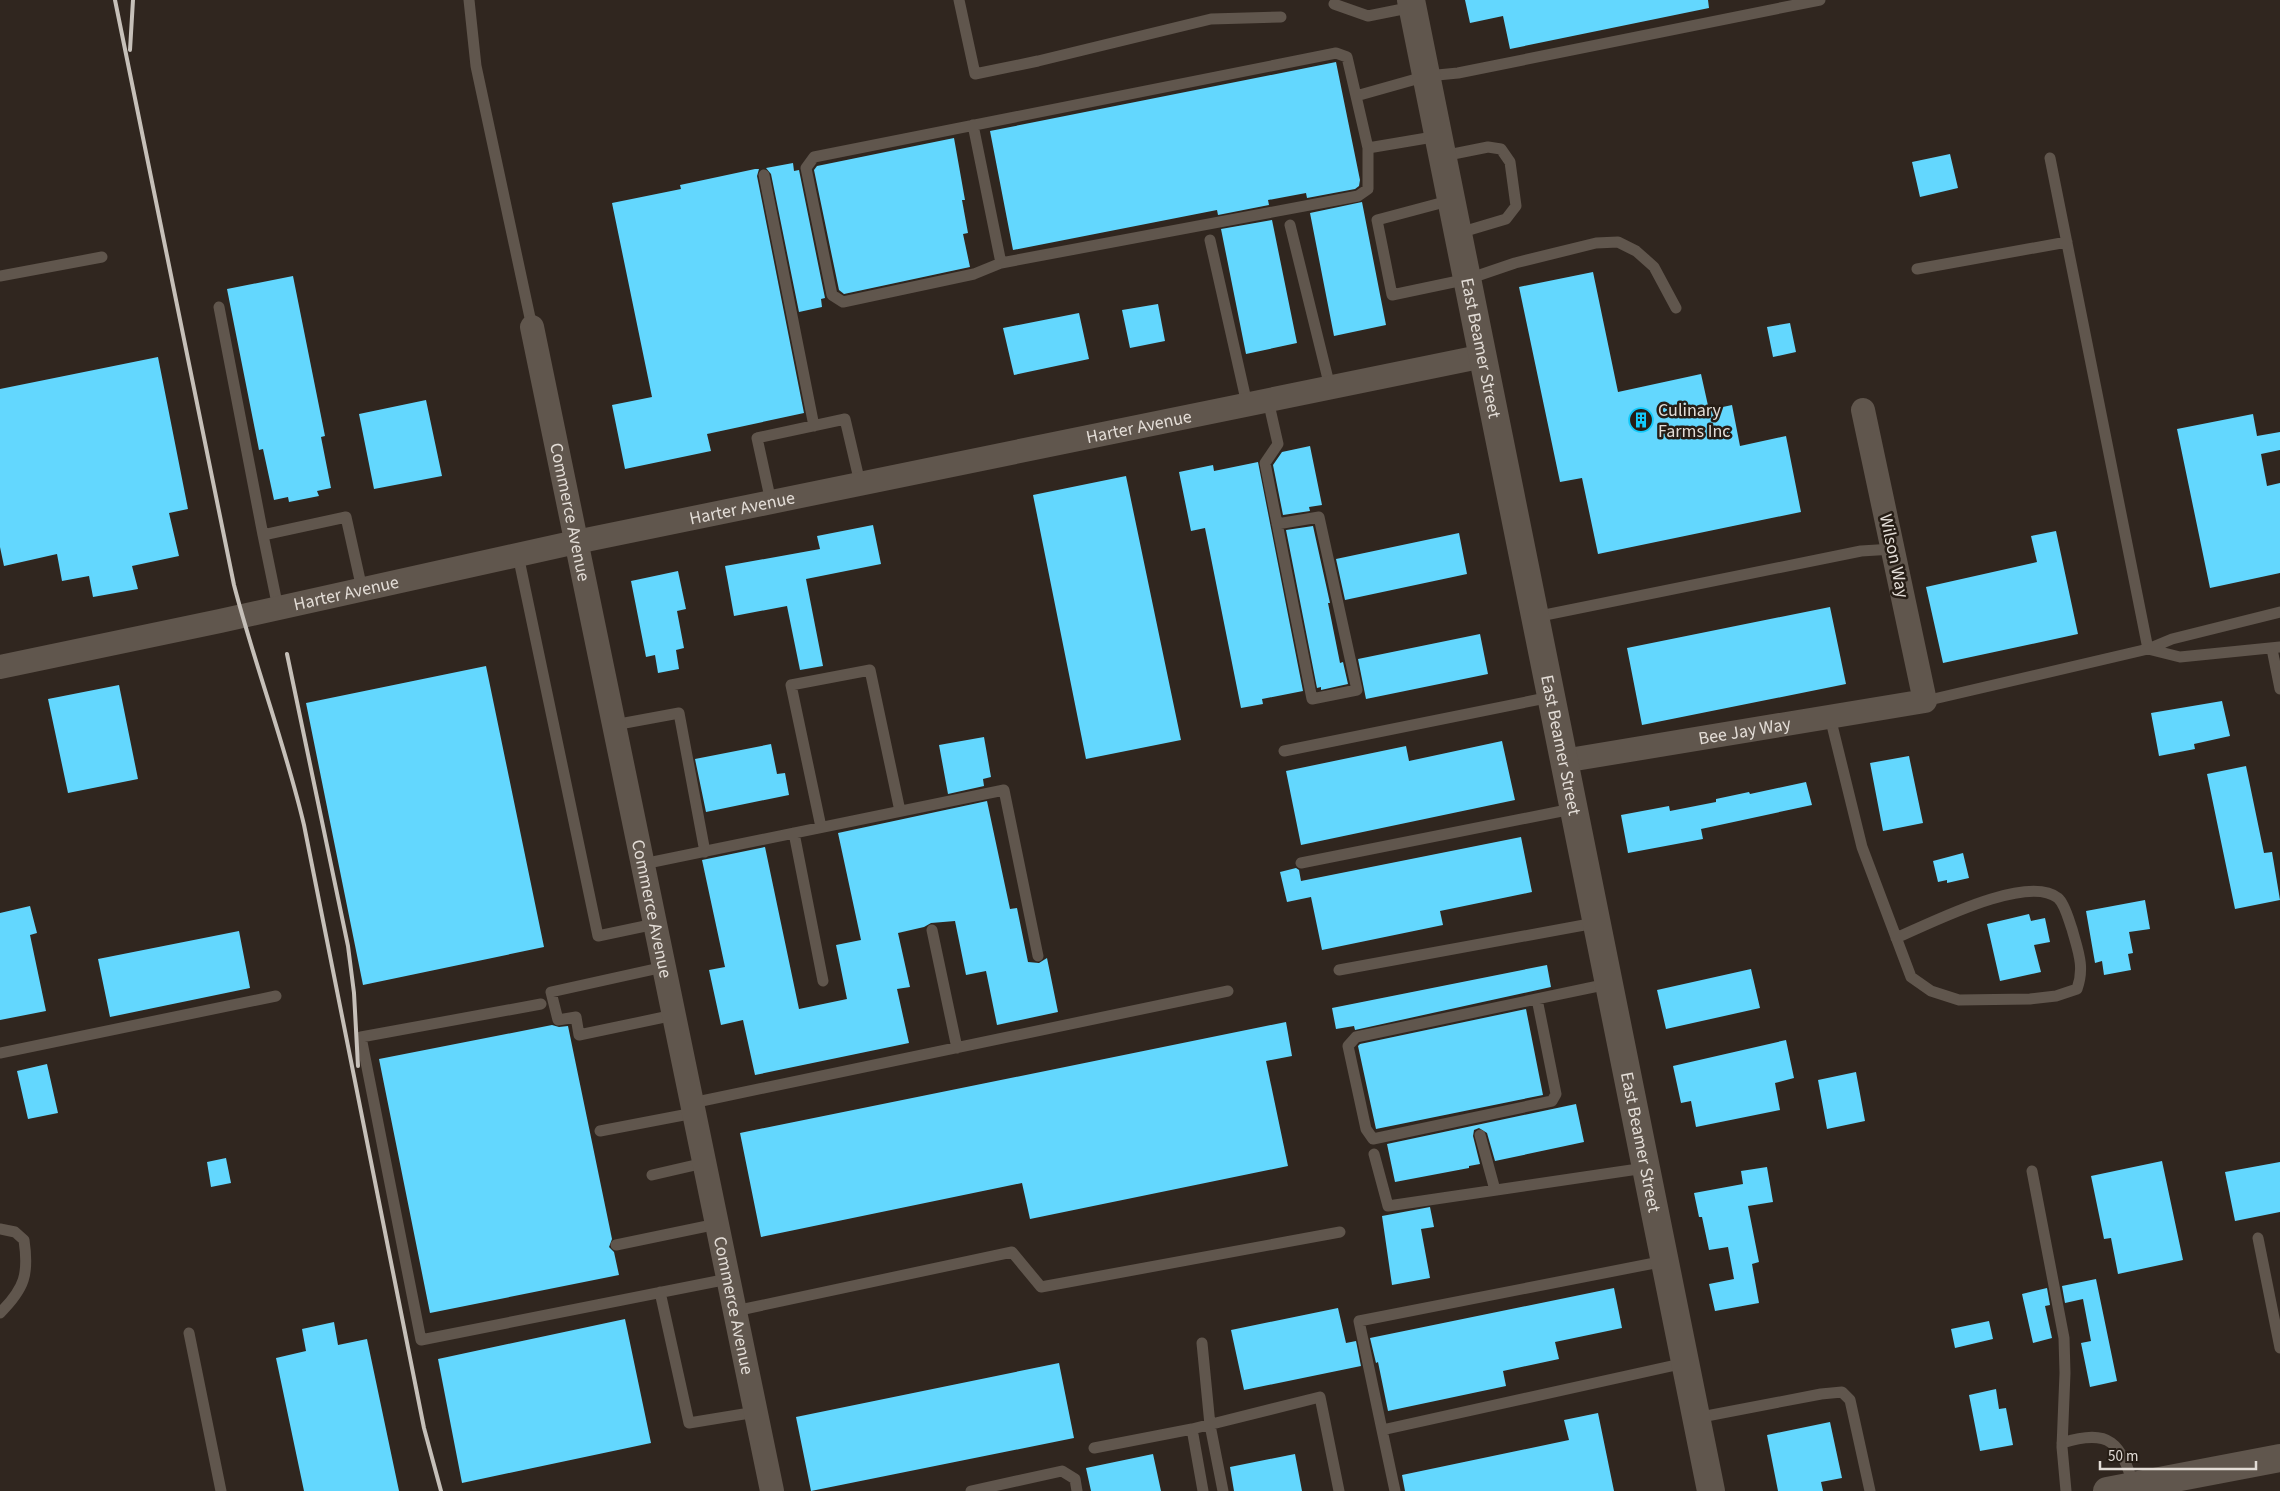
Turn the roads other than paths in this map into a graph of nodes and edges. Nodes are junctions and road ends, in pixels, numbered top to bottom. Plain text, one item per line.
1 (469, 0) edge
2 (960, 0) edge
3 (1820, 0) edge
4 (1334, 4) dead end
5 (1412, 4) edge
6 (1282, 17) dead end
7 (1427, 76) junction
8 (1356, 96) junction
9 (973, 125) junction
10 (1441, 146) junction
11 (1368, 148) junction
12 (2050, 158) dead end
13 (764, 175) dead end
14 (1452, 200) junction
15 (1290, 224) dead end
16 (1459, 234) junction
17 (1210, 240) dead end
18 (2067, 242) junction
19 (102, 256) dead end
20 (1001, 263) junction
21 (1917, 269) dead end
22 (0, 276) edge
23 (1468, 279) junction
24 (218, 307) dead end
25 (1676, 308) dead end
26 (532, 327) joint
27 (1484, 356) junction
28 (1330, 387) junction
29 (1258, 402) junction
30 (1864, 410) dead end
31 (814, 426) junction
32 (860, 484) junction
33 (771, 502) junction
34 (1277, 524) junction
35 (263, 535) junction
36 (576, 542) junction
37 (1893, 549) junction
38 (518, 555) junction
39 (362, 589) junction
40 (278, 608) junction
41 (2280, 612) edge
42 (1535, 617) junction
43 (2276, 648) edge
44 (2148, 649) junction
45 (0, 667) edge
46 (2280, 689) edge
47 (1551, 697) junction
48 (1926, 701) junction
49 (1830, 717) junction
50 (614, 725) junction
51 (1284, 751) dead end
52 (1563, 761) junction
53 (1572, 808) junction
54 (900, 811) junction
55 (821, 827) junction
56 (794, 833) junction
57 (705, 852) junction
58 (1301, 863) dead end
59 (643, 864) junction
60 (1595, 923) junction
61 (655, 924) junction
62 (932, 930) dead end
63 (1896, 938) junction
64 (1038, 956) dead end
65 (664, 966) junction
66 (1340, 970) dead end
67 (823, 981) dead end
68 (1608, 984) junction
69 (1228, 991) dead end
70 (276, 996) dead end
71 (1537, 999) junction
72 (541, 1004) dead end
73 (674, 1015) junction
74 (957, 1048) junction
75 (0, 1053) edge
76 (693, 1108) junction
77 (600, 1131) dead end
78 (1480, 1135) dead end
79 (1374, 1154) dead end
80 (704, 1163) junction
81 (1645, 1168) junction
82 (2032, 1171) dead end
83 (652, 1175) dead end
84 (1495, 1190) junction
85 (717, 1224) junction
86 (0, 1229) edge
87 (1340, 1232) dead end
88 (2258, 1238) dead end
89 (616, 1245) dead end
90 (1664, 1261) junction
91 (728, 1279) junction
92 (660, 1292) junction
93 (735, 1311) junction
94 (0, 1313) edge
95 (189, 1334) dead end
96 (1202, 1343) dead end
97 (2280, 1348) edge
98 (1685, 1363) junction
99 (756, 1412) junction
100 (1696, 1418) junction
101 (1210, 1425) junction
102 (1192, 1429) junction
103 (1382, 1430) junction
104 (2062, 1443) junction
105 (1094, 1448) dead end
106 (2280, 1458) edge
107 (2134, 1486) junction
108 (221, 1491) edge
109 (772, 1491) edge
110 (971, 1491) edge
111 (1077, 1491) edge
112 (1203, 1491) edge
113 (1223, 1491) edge
114 (1339, 1491) edge
115 (1395, 1491) edge
116 (1711, 1491) edge
117 (1870, 1491) edge
118 (2066, 1491) edge
119 (2107, 1491) edge

1 - 26 lane
2 - 6 lane
3 - 7 lane
4 - 5 lane
5 - 7 street, East Beamer Street
7 - 8 lane
7 - 10 street, East Beamer Street
8 - 9 lane
8 - 11 lane
9 - 20 lane
9 - 20 lane
10 - 11 lane
10 - 14 street, East Beamer Street
10 - 16 lane
11 - 20 lane
12 - 18 lane
13 - 31 lane
14 - 16 street, East Beamer Street
14 - 23 lane
15 - 28 lane
16 - 23 street, East Beamer Street
17 - 29 lane
18 - 21 lane
18 - 44 lane
19 - 22 lane
23 - 25 lane
23 - 27 street, East Beamer Street
24 - 35 lane
26 - 36 street, Commerce Avenue
27 - 28 street, Harter Avenue
27 - 42 street, East Beamer Street
28 - 29 street, Harter Avenue
29 - 32 street, Harter Avenue
29 - 34 lane
30 - 37 street, Wilson Way
31 - 32 lane
31 - 33 lane
32 - 33 street, Harter Avenue
33 - 36 street, Harter Avenue
34 - 34 lane
35 - 39 lane
35 - 40 lane
36 - 38 street, Harter Avenue
36 - 50 street, Commerce Avenue
37 - 42 lane
37 - 48 street, Wilson Way
38 - 39 street, Harter Avenue
38 - 61 lane
39 - 40 street, Harter Avenue
40 - 45 street, Harter Avenue
41 - 44 lane
42 - 47 street, East Beamer Street
43 - 44 lane
43 - 46 lane
44 - 48 lane
47 - 51 lane
47 - 52 street, East Beamer Street
48 - 49 street, Bee Jay Way
49 - 52 street, Bee Jay Way
49 - 63 lane
50 - 57 lane
50 - 59 street, Commerce Avenue
52 - 53 street, East Beamer Street
53 - 58 lane
53 - 60 street, East Beamer Street
54 - 55 lane
54 - 55 lane
54 - 64 lane
55 - 56 lane
56 - 57 lane
56 - 67 lane
57 - 59 lane
59 - 61 street, Commerce Avenue
60 - 66 lane
60 - 68 street, East Beamer Street
61 - 65 street, Commerce Avenue
62 - 74 lane
63 - 63 lane
65 - 73 street, Commerce Avenue
65 - 73 lane
68 - 71 lane
68 - 81 street, East Beamer Street
69 - 74 lane
70 - 75 lane
71 - 71 lane
72 - 92 lane
73 - 76 street, Commerce Avenue
74 - 76 lane
76 - 77 lane
76 - 80 street, Commerce Avenue
78 - 84 lane
79 - 84 lane
80 - 83 lane
80 - 85 street, Commerce Avenue
81 - 84 lane
81 - 90 street, East Beamer Street
82 - 104 lane
85 - 89 lane
85 - 91 street, Commerce Avenue
86 - 94 lane
87 - 93 lane
88 - 97 lane
90 - 98 street, East Beamer Street
90 - 103 lane
91 - 92 lane
91 - 93 street, Commerce Avenue
92 - 99 lane
93 - 99 street, Commerce Avenue
95 - 108 lane
96 - 101 lane
98 - 100 street, East Beamer Street
98 - 103 lane
99 - 109 street, Commerce Avenue
100 - 116 street, East Beamer Street
100 - 117 lane
101 - 102 lane
101 - 113 lane
101 - 114 lane
102 - 105 lane
102 - 112 lane
103 - 115 lane
104 - 107 lane
104 - 118 lane
106 - 107 street
107 - 119 street
110 - 111 lane

